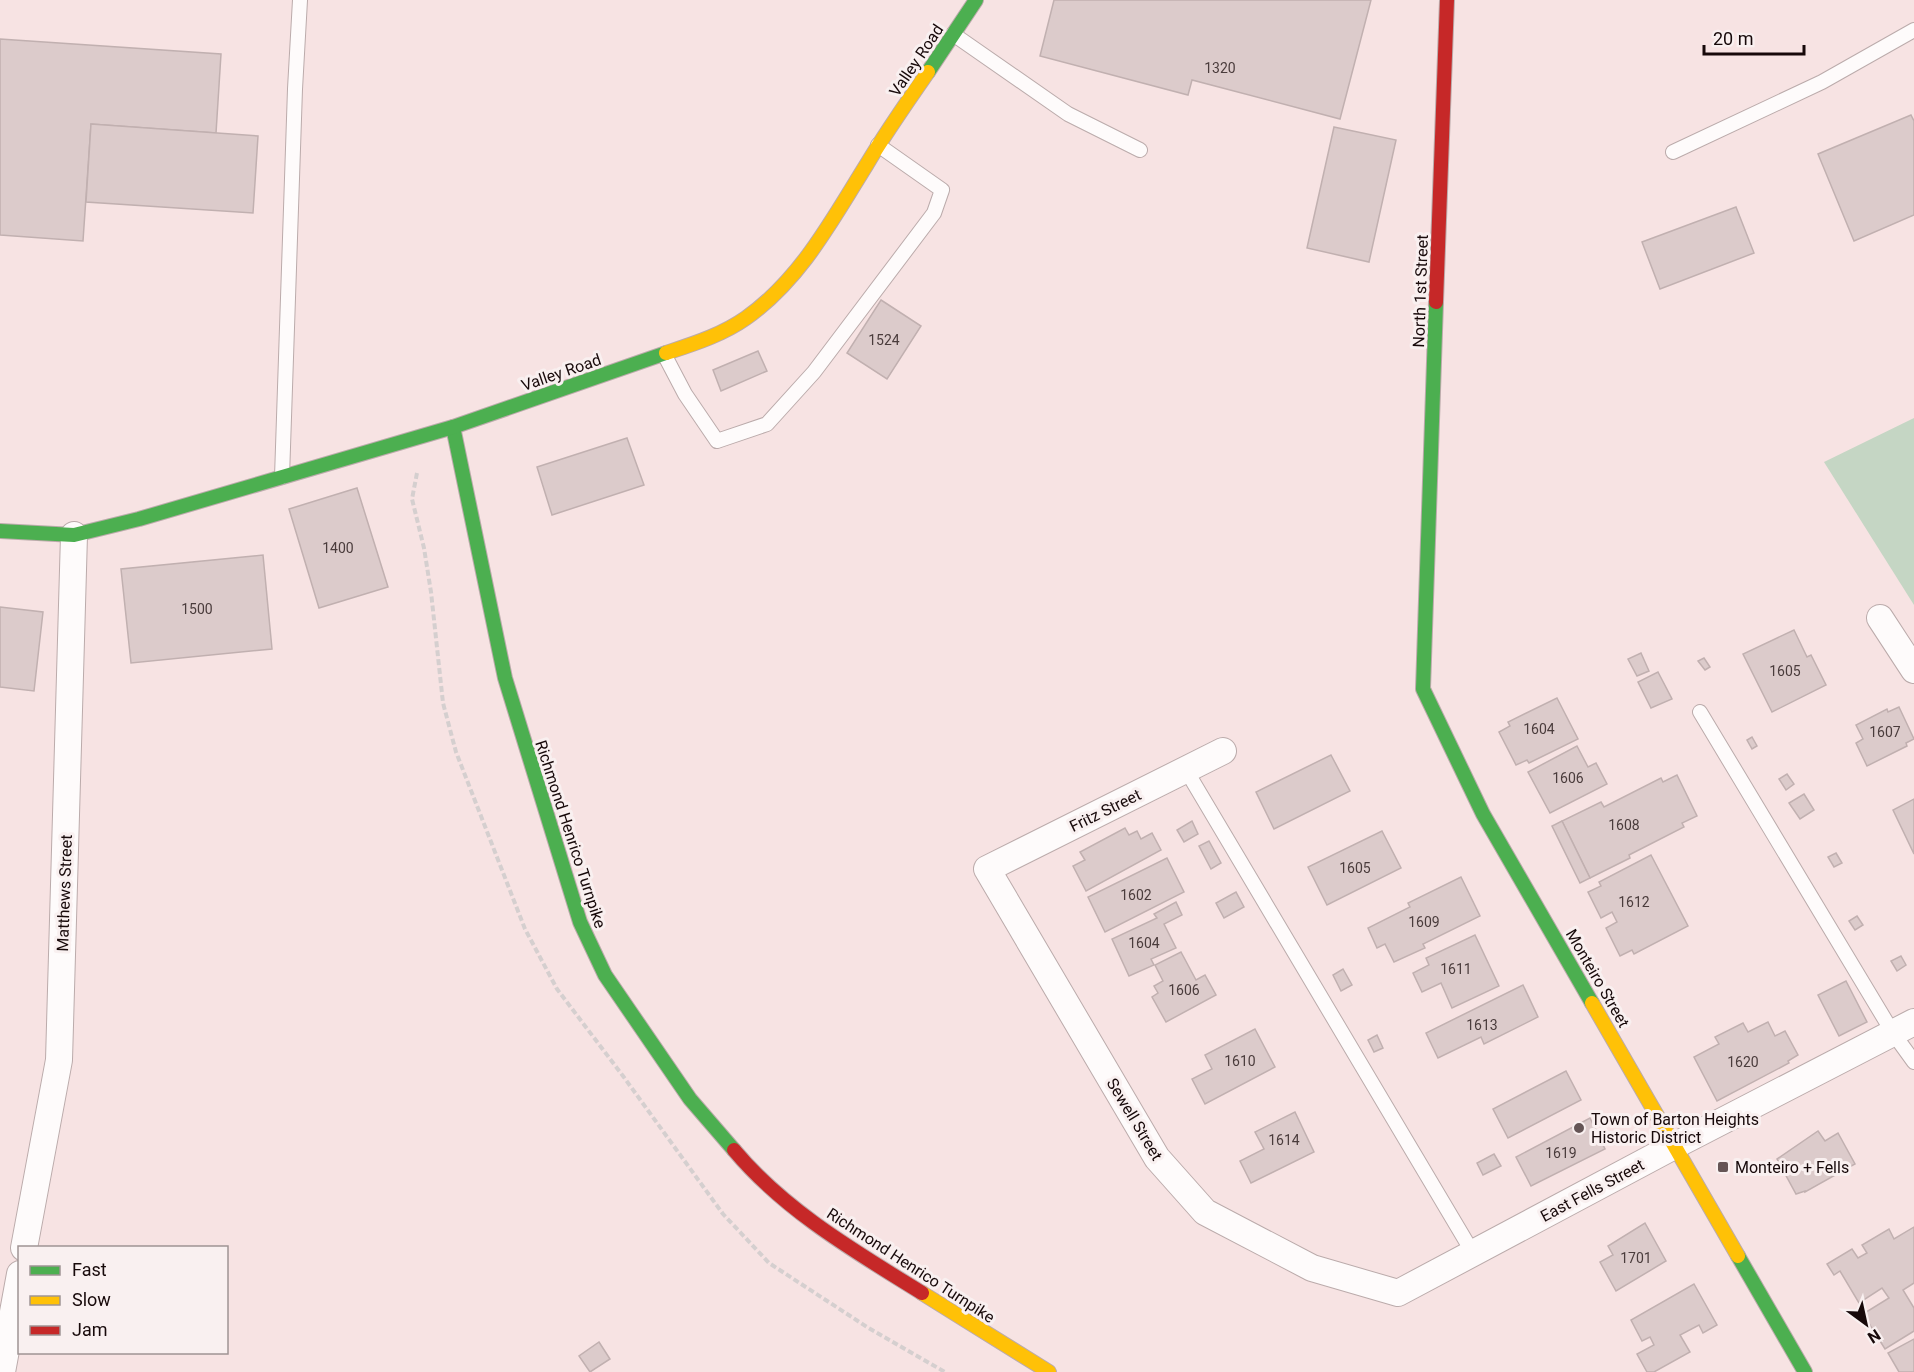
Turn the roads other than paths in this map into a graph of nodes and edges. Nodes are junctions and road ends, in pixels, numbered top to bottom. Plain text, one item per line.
1 (300, 0) edge
2 (976, 0) edge
3 (1447, 0) edge
4 (1914, 30) edge
5 (953, 34) junction
6 (878, 146) junction
7 (1140, 150) dead end
8 (1673, 152) dead end
9 (664, 354) junction
10 (453, 427) junction
11 (282, 477) junction
12 (0, 531) edge
13 (74, 535) junction
14 (1426, 582) joint
15 (1880, 618) dead end
16 (1914, 670) edge
17 (1700, 712) dead end
18 (1223, 751) dead end
19 (1186, 770) junction
20 (987, 869) joint
21 (1904, 1027) edge
22 (1914, 1062) edge
23 (1676, 1145) junction
24 (24, 1246) edge
25 (1473, 1253) junction
26 (18, 1285) edge
27 (1398, 1293) joint
28 (2, 1372) edge
29 (1049, 1372) edge
30 (1804, 1372) edge

1 - 11 lane
2 - 5 street, Valley Road
3 - 14 street, North 1st Street
4 - 8 lane
5 - 6 street, Valley Road
5 - 7 lane
6 - 9 street, Valley Road
6 - 9 lane
9 - 10 street, Valley Road
10 - 11 street, Valley Road
10 - 29 street, Richmond Henrico Turnpike
11 - 13 street, Valley Road
12 - 13 street, Valley Road
13 - 24 street, Matthews Street
14 - 23 street, Monteiro Street
15 - 16 street
17 - 21 lane
18 - 19 street, Fritz Street
19 - 20 street, Fritz Street
19 - 25 lane
20 - 27 street, Sewell Street
21 - 22 lane
21 - 23 street, East Fells Street
23 - 25 street, East Fells Street
23 - 30 street, Monteiro Street
25 - 27 street, East Fells Street
26 - 28 street

